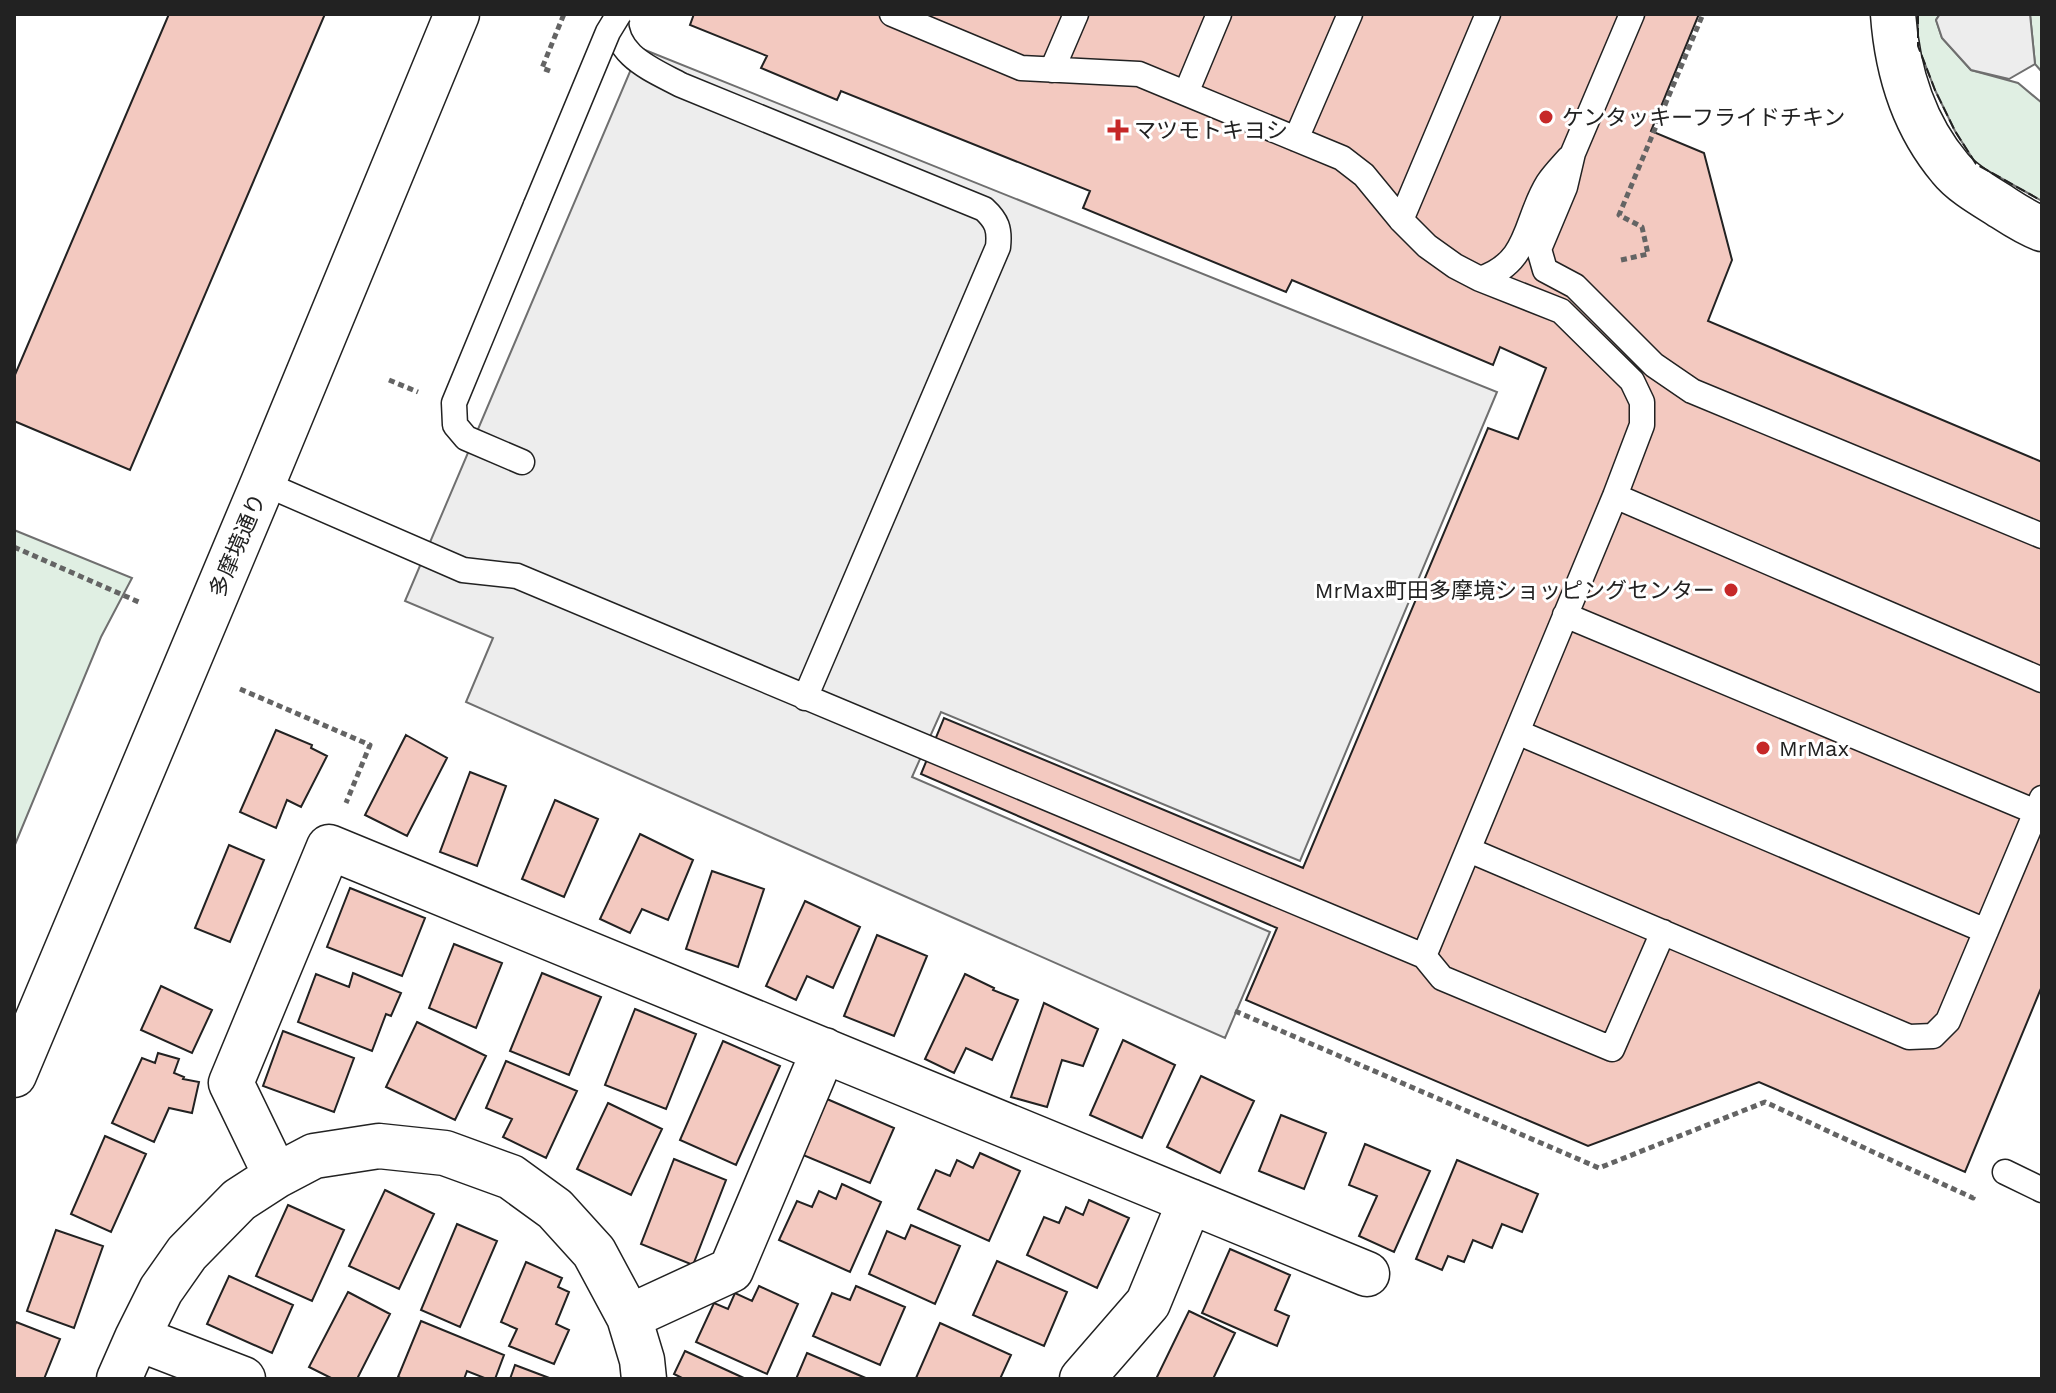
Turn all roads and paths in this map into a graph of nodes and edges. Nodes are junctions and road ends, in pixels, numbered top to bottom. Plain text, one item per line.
1 (457, 14) edge
2 (564, 14) edge
3 (617, 14) edge
4 (892, 14) edge
5 (1076, 14) edge
6 (1219, 14) edge
7 (1350, 14) edge
8 (1488, 14) edge
9 (1632, 14) edge
10 (1703, 14) edge
11 (1893, 14) edge
12 (928, 21) edge
13 (542, 68) dead end
14 (1052, 70) junction
15 (1186, 93) junction
16 (1296, 139) junction
17 (1573, 153) junction
18 (1401, 220) junction
19 (2042, 229) edge
20 (1621, 260) dead end
21 (1480, 279) junction
22 (522, 462) dead end
23 (263, 483) junction
24 (1615, 496) junction
25 (2042, 536) edge
26 (14, 547) edge
27 (141, 603) dead end
28 (1565, 615) junction
29 (2042, 680) edge
30 (240, 689) dead end
31 (805, 698) junction
32 (1517, 732) junction
33 (2039, 805) edge
34 (329, 847) junction
35 (1469, 850) junction
36 (1986, 931) junction
37 (1663, 932) junction
38 (1424, 956) junction
39 (1235, 1011) dead end
40 (824, 1050) junction
41 (14, 1075) edge
42 (2005, 1172) joint
43 (276, 1176) junction
44 (2042, 1190) edge
45 (1190, 1201) junction
46 (1367, 1274) dead end
47 (629, 1317) junction
48 (137, 1338) junction
49 (119, 1379) edge
50 (243, 1379) edge
51 (644, 1379) edge
52 (1082, 1379) edge

1 - 23 street, 多摩境通り
2 - 13 path
3 - 22 lane, bridge
3 - 31 lane
4 - 12 lane
5 - 14 lane
6 - 15 lane
7 - 16 lane
8 - 18 lane
9 - 17 lane
10 - 20 path
11 - 19 street
12 - 14 lane
14 - 15 lane
15 - 16 lane
16 - 18 lane
17 - 21 lane
17 - 25 lane
18 - 21 lane
21 - 24 lane
23 - 31 lane
23 - 41 street, 多摩境通り
24 - 28 lane
24 - 29 lane
26 - 27 path
28 - 32 lane
28 - 33 lane
30 - 34 path
31 - 38 lane
32 - 35 lane
32 - 36 lane
33 - 36 lane
34 - 40 street
34 - 43 street
35 - 37 lane
35 - 38 lane
36 - 37 lane
37 - 38 lane
39 - 42 path
40 - 45 street
40 - 47 street
42 - 44 lane
43 - 47 street
43 - 48 street
45 - 46 street
45 - 52 street
47 - 51 street
48 - 49 street
48 - 50 street

